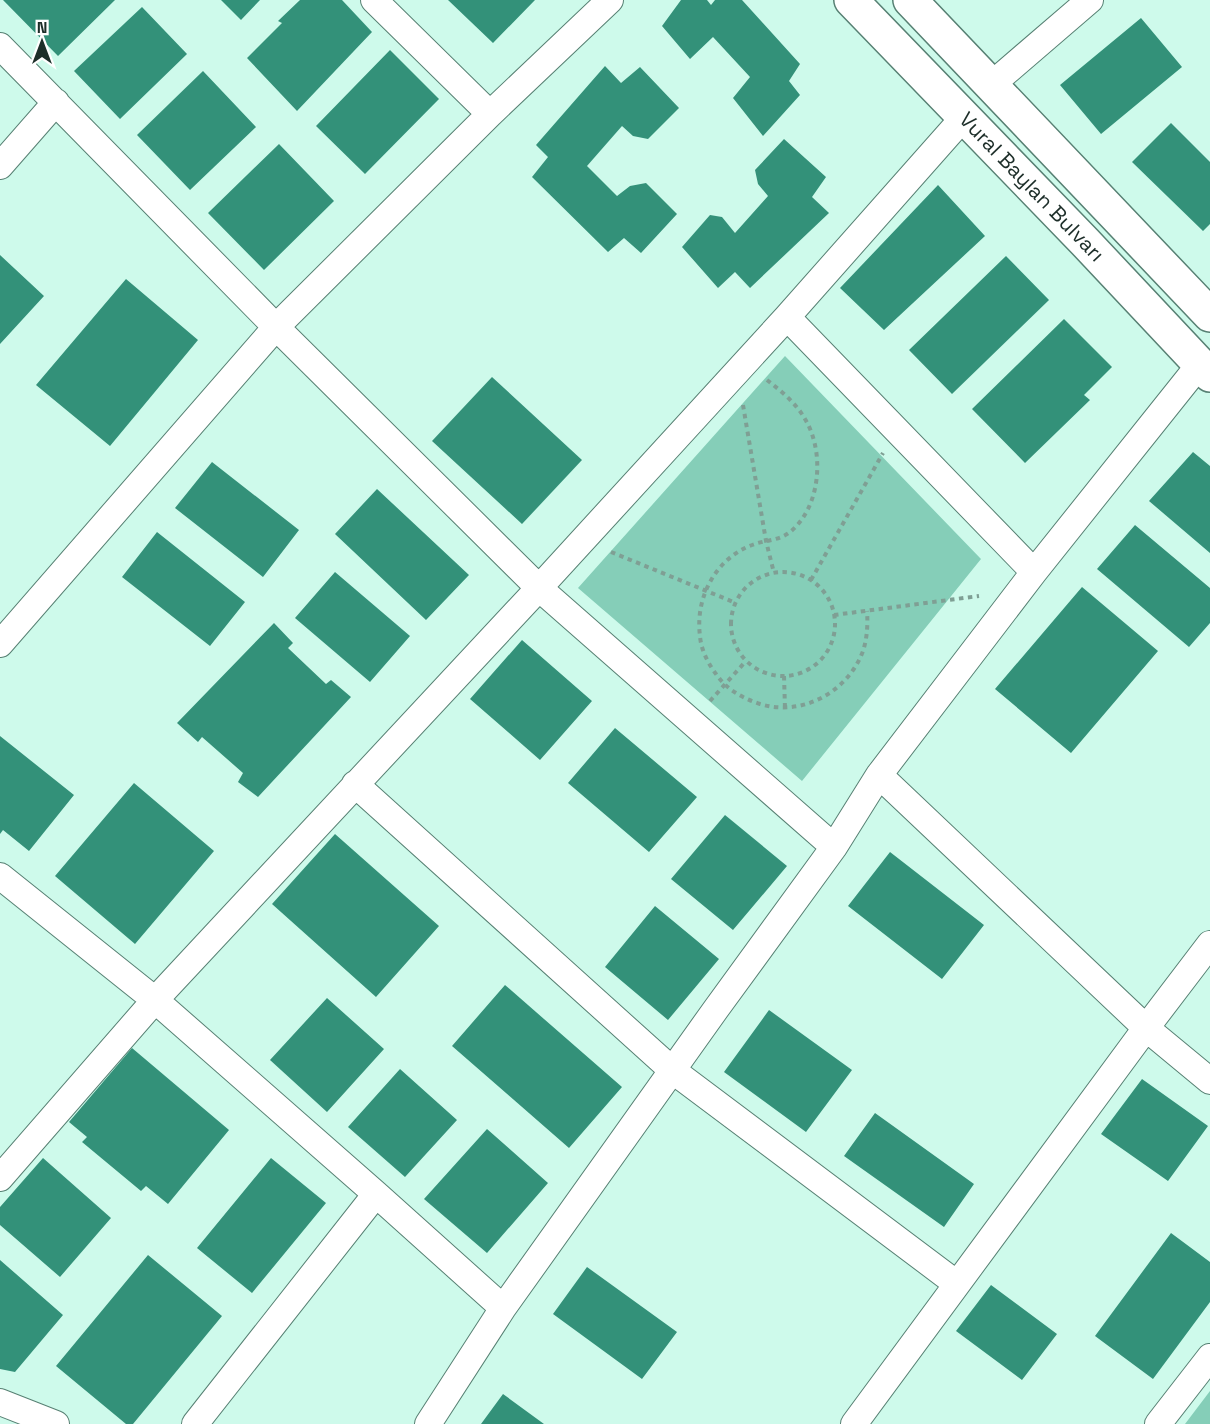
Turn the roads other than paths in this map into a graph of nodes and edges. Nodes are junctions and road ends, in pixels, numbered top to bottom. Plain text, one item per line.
1 (374, 0) edge
2 (610, 0) edge
3 (851, 0) edge
4 (910, 0) edge
5 (1090, 0) edge
6 (0, 46) edge
7 (991, 85) junction
8 (56, 102) junction
9 (490, 114) junction
10 (964, 117) junction
11 (0, 166) edge
12 (1206, 300) edge
13 (787, 317) junction
14 (276, 327) junction
15 (1205, 369) edge
16 (1027, 581) junction
17 (539, 588) junction
18 (0, 644) edge
19 (879, 775) junction
20 (355, 784) junction
21 (834, 847) junction
22 (0, 876) edge
23 (1210, 944) edge
24 (154, 1000) junction
25 (1146, 1028) junction
26 (672, 1070) junction
27 (1210, 1081) edge
28 (0, 1178) edge
29 (376, 1194) junction
30 (957, 1284) junction
31 (503, 1308) junction
32 (1210, 1357) edge
33 (0, 1402) edge
34 (56, 1424) edge
35 (195, 1424) edge
36 (428, 1424) edge
37 (854, 1424) edge
38 (1158, 1424) edge

1 - 9 street
2 - 9 street
3 - 10 main road, Vural Baylan Bulvarı
4 - 7 main road, Vural Baylan Bulvarı
5 - 7 street
6 - 8 street
7 - 12 main road, Vural Baylan Bulvarı
8 - 11 street
8 - 14 street
9 - 14 street
10 - 13 street
10 - 15 main road, Vural Baylan Bulvarı
13 - 16 street
13 - 17 street
14 - 17 street
14 - 18 street
15 - 16 street
16 - 19 street
17 - 20 street
17 - 21 street
19 - 21 street
19 - 25 street
20 - 24 street
20 - 26 street
21 - 26 street
22 - 24 street
23 - 25 street
24 - 28 street
24 - 29 street
25 - 27 street
25 - 30 street
26 - 30 street
26 - 31 street
29 - 31 street
29 - 35 street
30 - 37 street
31 - 36 street
32 - 38 street
33 - 34 street

